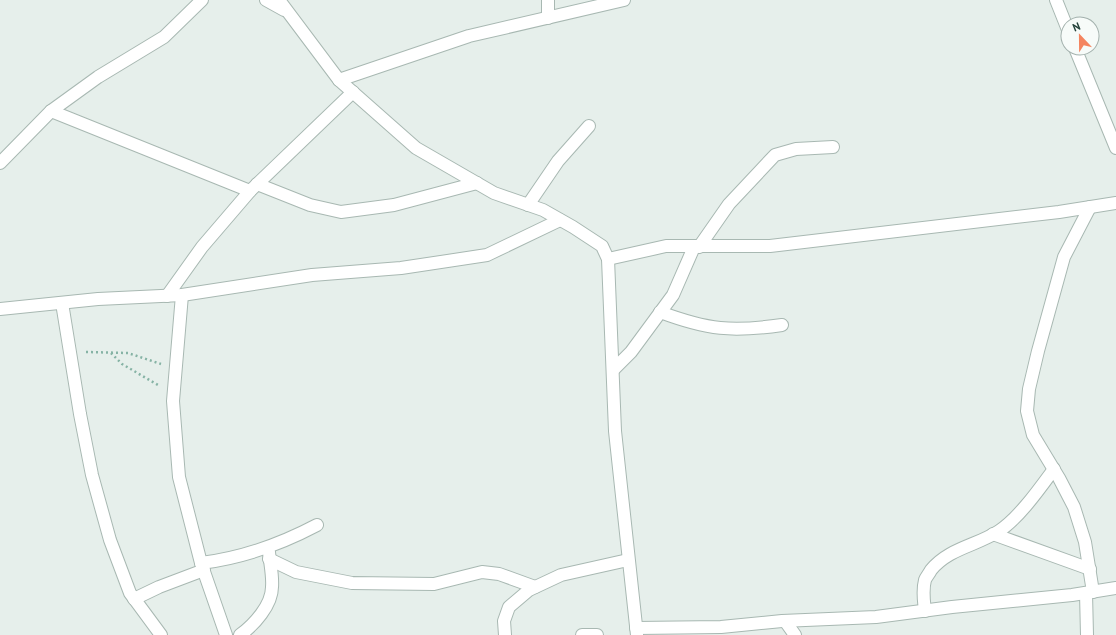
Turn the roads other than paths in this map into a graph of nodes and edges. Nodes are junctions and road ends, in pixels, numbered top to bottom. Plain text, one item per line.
1 (202, 0) edge
2 (266, 0) edge
3 (279, 0) edge
4 (548, 0) edge
5 (624, 0) edge
6 (1056, 0) edge
7 (288, 12) junction
8 (1062, 16) edge
9 (548, 18) junction
10 (1078, 56) edge
11 (339, 80) junction
12 (353, 92) junction
13 (51, 111) junction
14 (589, 126) dead end
15 (833, 147) dead end
16 (1116, 148) edge
17 (0, 163) edge
18 (477, 184) junction
19 (253, 187) junction
20 (1116, 203) edge
21 (528, 205) junction
22 (1090, 207) junction
23 (560, 220) junction
24 (697, 247) junction
25 (608, 259) junction
26 (182, 295) junction
27 (167, 296) junction
28 (62, 303) junction
29 (0, 309) edge
30 (660, 312) junction
31 (782, 325) dead end
32 (613, 370) junction
33 (1054, 469) junction
34 (317, 525) dead end
35 (993, 534) junction
36 (268, 546) junction
37 (270, 559) junction
38 (628, 560) junction
39 (203, 567) junction
40 (1090, 568) junction
41 (535, 587) junction
42 (1116, 588) edge
43 (1090, 592) junction
44 (134, 599) junction
45 (925, 611) junction
46 (785, 621) junction
47 (636, 632) edge
48 (161, 635) edge
49 (226, 635) edge
50 (240, 635) edge
51 (505, 635) edge
52 (582, 635) edge
53 (597, 635) edge
54 (795, 635) edge
55 (1087, 635) edge

1 - 13 street
2 - 7 street
3 - 7 street
4 - 9 street
5 - 9 street
6 - 8 street
7 - 11 street
9 - 11 street
10 - 16 street
11 - 12 street
12 - 18 street
12 - 19 street
13 - 17 street
13 - 19 street
14 - 21 street
15 - 24 street
18 - 19 street
18 - 21 street
19 - 27 street
20 - 22 street
21 - 23 street
22 - 24 street
22 - 33 street
23 - 25 street
23 - 26 street
24 - 25 street
24 - 30 street
25 - 32 street
26 - 27 street
26 - 39 street
27 - 28 street
28 - 29 street
28 - 44 street
30 - 31 street
30 - 32 street
32 - 38 street
33 - 35 street
33 - 40 street
34 - 36 street
35 - 40 street
35 - 45 street
36 - 37 street
36 - 39 street
37 - 41 street
37 - 50 street
38 - 41 street
38 - 47 street
39 - 44 street
39 - 49 street
40 - 43 street
41 - 51 street
42 - 43 street
43 - 45 street
43 - 55 street
44 - 48 street
45 - 46 street
46 - 47 street
46 - 54 street
52 - 53 street

